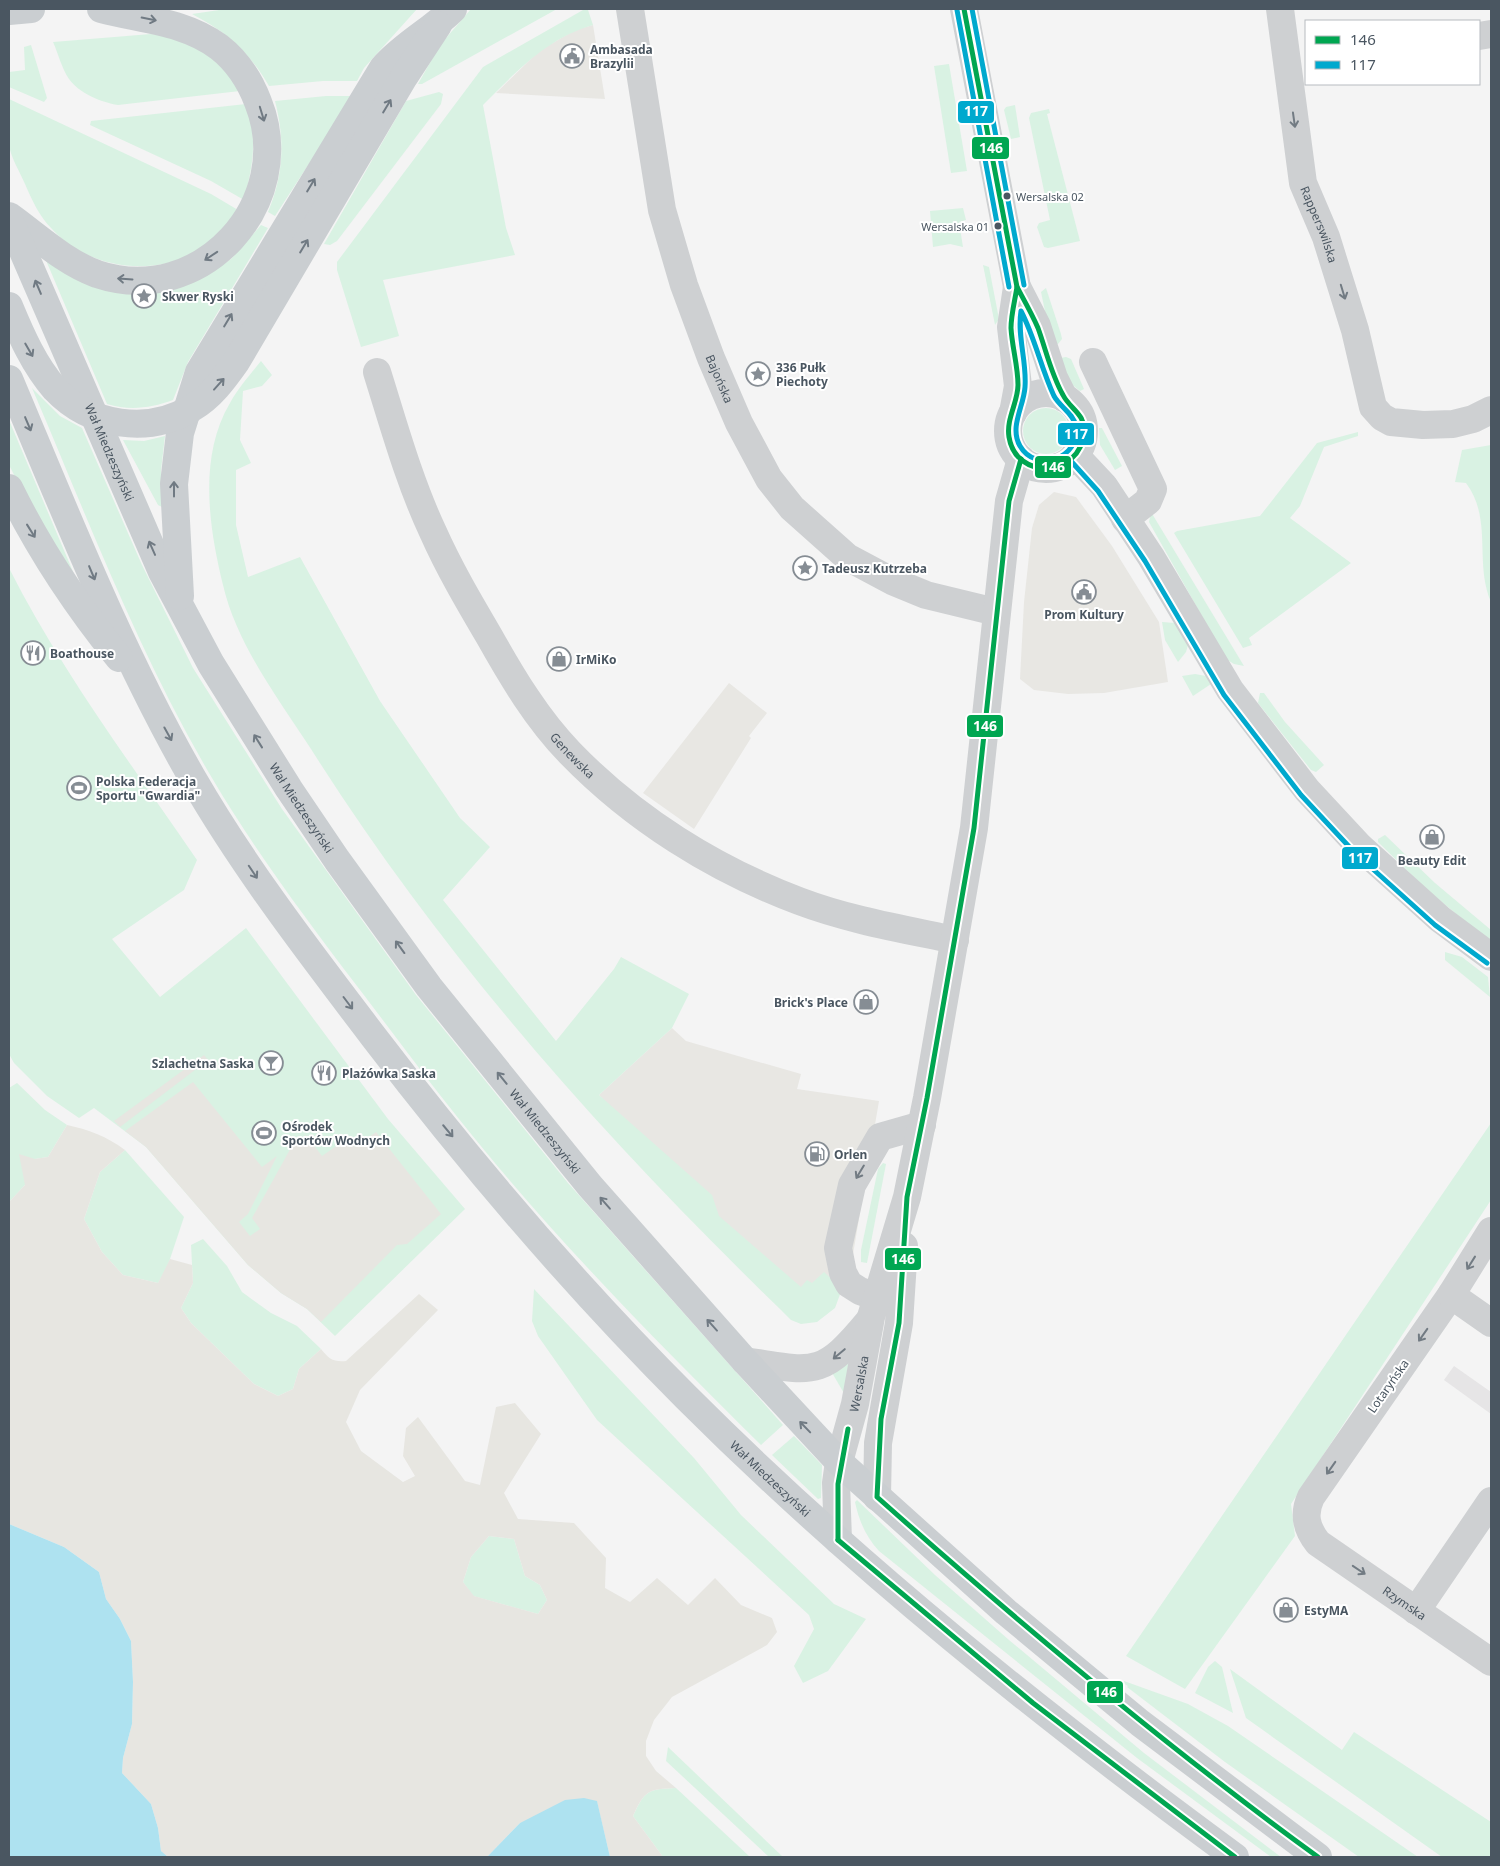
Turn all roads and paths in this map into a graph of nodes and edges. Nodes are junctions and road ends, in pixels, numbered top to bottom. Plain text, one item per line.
1 (31, 9) edge
2 (101, 9) edge
3 (630, 9) edge
4 (964, 9) edge
5 (1280, 9) edge
6 (9, 11) edge
7 (445, 17) edge
8 (1297, 70) edge
9 (9, 217) edge
10 (1017, 287) junction
11 (9, 306) edge
12 (1093, 362) dead end
13 (377, 372) dead end
14 (9, 379) edge
15 (1107, 391) junction
16 (1071, 405) junction
17 (1491, 410) edge
18 (1013, 413) junction
19 (1075, 455) junction
20 (1021, 459) junction
21 (9, 488) edge
22 (1125, 519) junction
23 (181, 608) junction
24 (996, 612) junction
25 (145, 690) junction
26 (955, 940) junction
27 (1491, 958) edge
28 (922, 1125) junction
29 (1491, 1232) edge
30 (1451, 1295) junction
31 (883, 1302) junction
32 (1491, 1323) edge
33 (745, 1361) junction
34 (839, 1462) junction
35 (877, 1497) junction
36 (1491, 1501) edge
37 (838, 1540) junction
38 (1318, 1542) joint
39 (1416, 1610) junction
40 (1491, 1662) edge
41 (1235, 1857) edge
42 (1318, 1857) edge

1 - 6 main road
2 -> 9 main road
3 - 24 street, Bajońska
4 - 10 street
5 - 8 street, Rapperswilska
11 -> 7 main road, bridge
23 -> 7 main road
8 -> 17 street, Rapperswilska
23 -> 9 main road, Wał Miedzeszyński
10 - 16 street
10 - 18 street
12 - 15 street
13 - 26 street, Genewska
14 -> 25 main road, Wał Miedzeszyński
15 - 16 street
15 - 22 street
16 - 18 street
16 - 19 street
18 - 20 street
19 - 20 street
19 - 22 street
20 - 24 street, Wersalska
21 -> 25 main road
22 - 27 street
33 -> 23 main road, Wał Miedzeszyński
24 - 26 street, Wersalska
25 -> 37 main road, Wał Miedzeszyński
26 - 28 street, Wersalska
28 - 31 street, Wersalska
28 -> 31 street
29 -> 30 street, Lotaryńska
30 - 32 street
30 -> 38 street, Lotaryńska
31 -> 33 street, Wersalska
31 - 34 street, Wersalska
31 - 35 street, Wersalska
34 -> 33 main road, Wał Miedzeszyński
34 - 35 main road, Wał Miedzeszyński
34 - 37 street, Wersalska
35 - 42 main road, Wał Miedzeszyński
36 - 39 street
37 - 41 main road, Wał Miedzeszyński
38 -> 39 street, Rzymska
39 - 40 street, Rzymska

